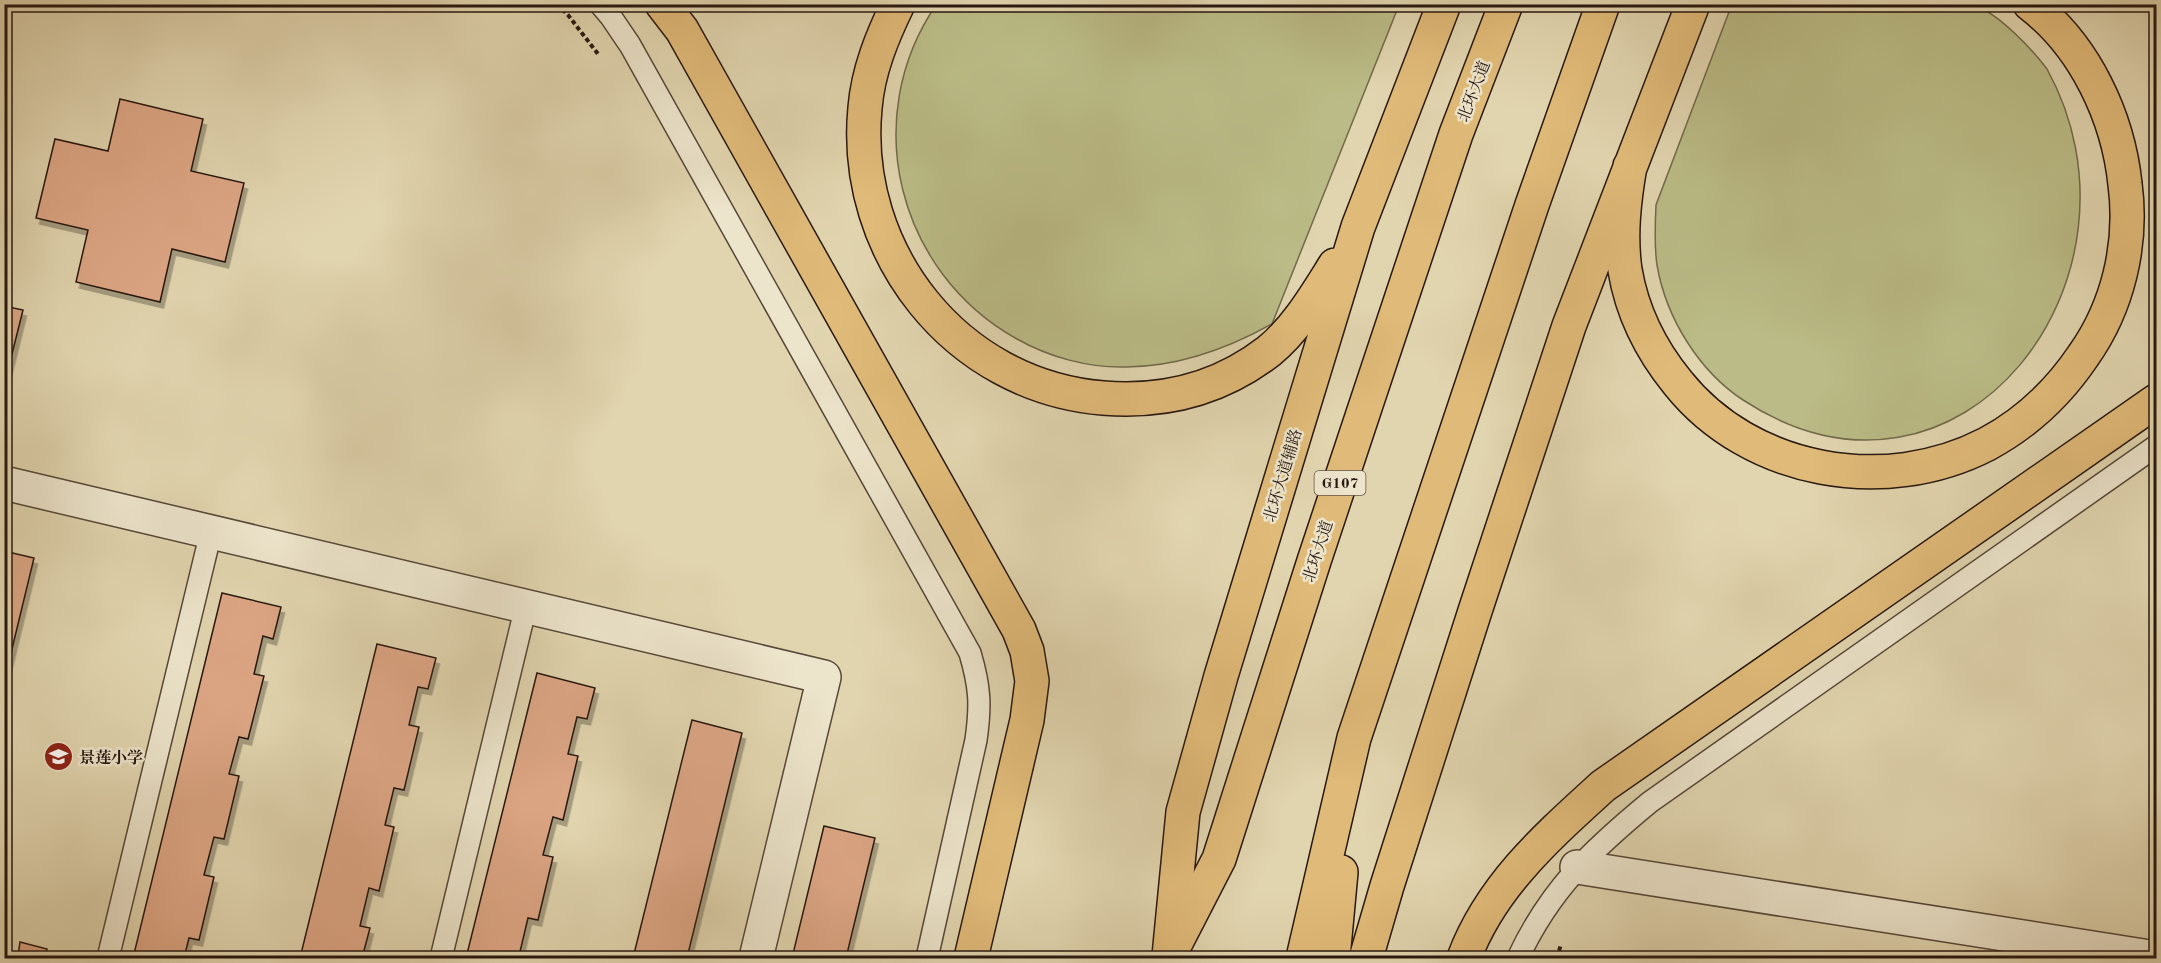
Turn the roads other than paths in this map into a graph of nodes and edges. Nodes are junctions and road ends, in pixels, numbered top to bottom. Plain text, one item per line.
1 (600, 4) edge
2 (662, 4) edge
3 (898, 4) edge
4 (1444, 4) edge
5 (1506, 4) edge
6 (1603, 4) edge
7 (1693, 4) edge
8 (2030, 4) edge
9 (1630, 166) junction
10 (1358, 227) junction
11 (2157, 401) edge
12 (2157, 446) edge
13 (4, 483) edge
14 (211, 532) junction
15 (526, 606) junction
16 (1354, 738) junction
17 (1577, 867) junction
18 (108, 958) edge
19 (441, 958) edge
20 (756, 958) edge
21 (927, 958) edge
22 (971, 958) edge
23 (1168, 958) edge
24 (1303, 958) edge
25 (1333, 958) edge
26 (1366, 958) edge
27 (1464, 958) edge
28 (1518, 958) edge
29 (2157, 958) edge

1 - 21 lane
2 - 22 main road
3 - 10 main road
4 - 10 main road, 北环大道辅路
5 - 23 main road, 北环大道 / G107
6 - 16 main road
7 - 9 main road
8 - 9 main road
9 - 26 main road
10 - 23 main road, 北环大道辅路
11 - 27 main road
12 - 17 lane
13 - 14 street
14 - 15 street
14 - 18 lane
15 - 19 lane
15 - 20 street
16 - 24 main road
16 - 25 main road
17 - 28 lane
17 - 29 street

